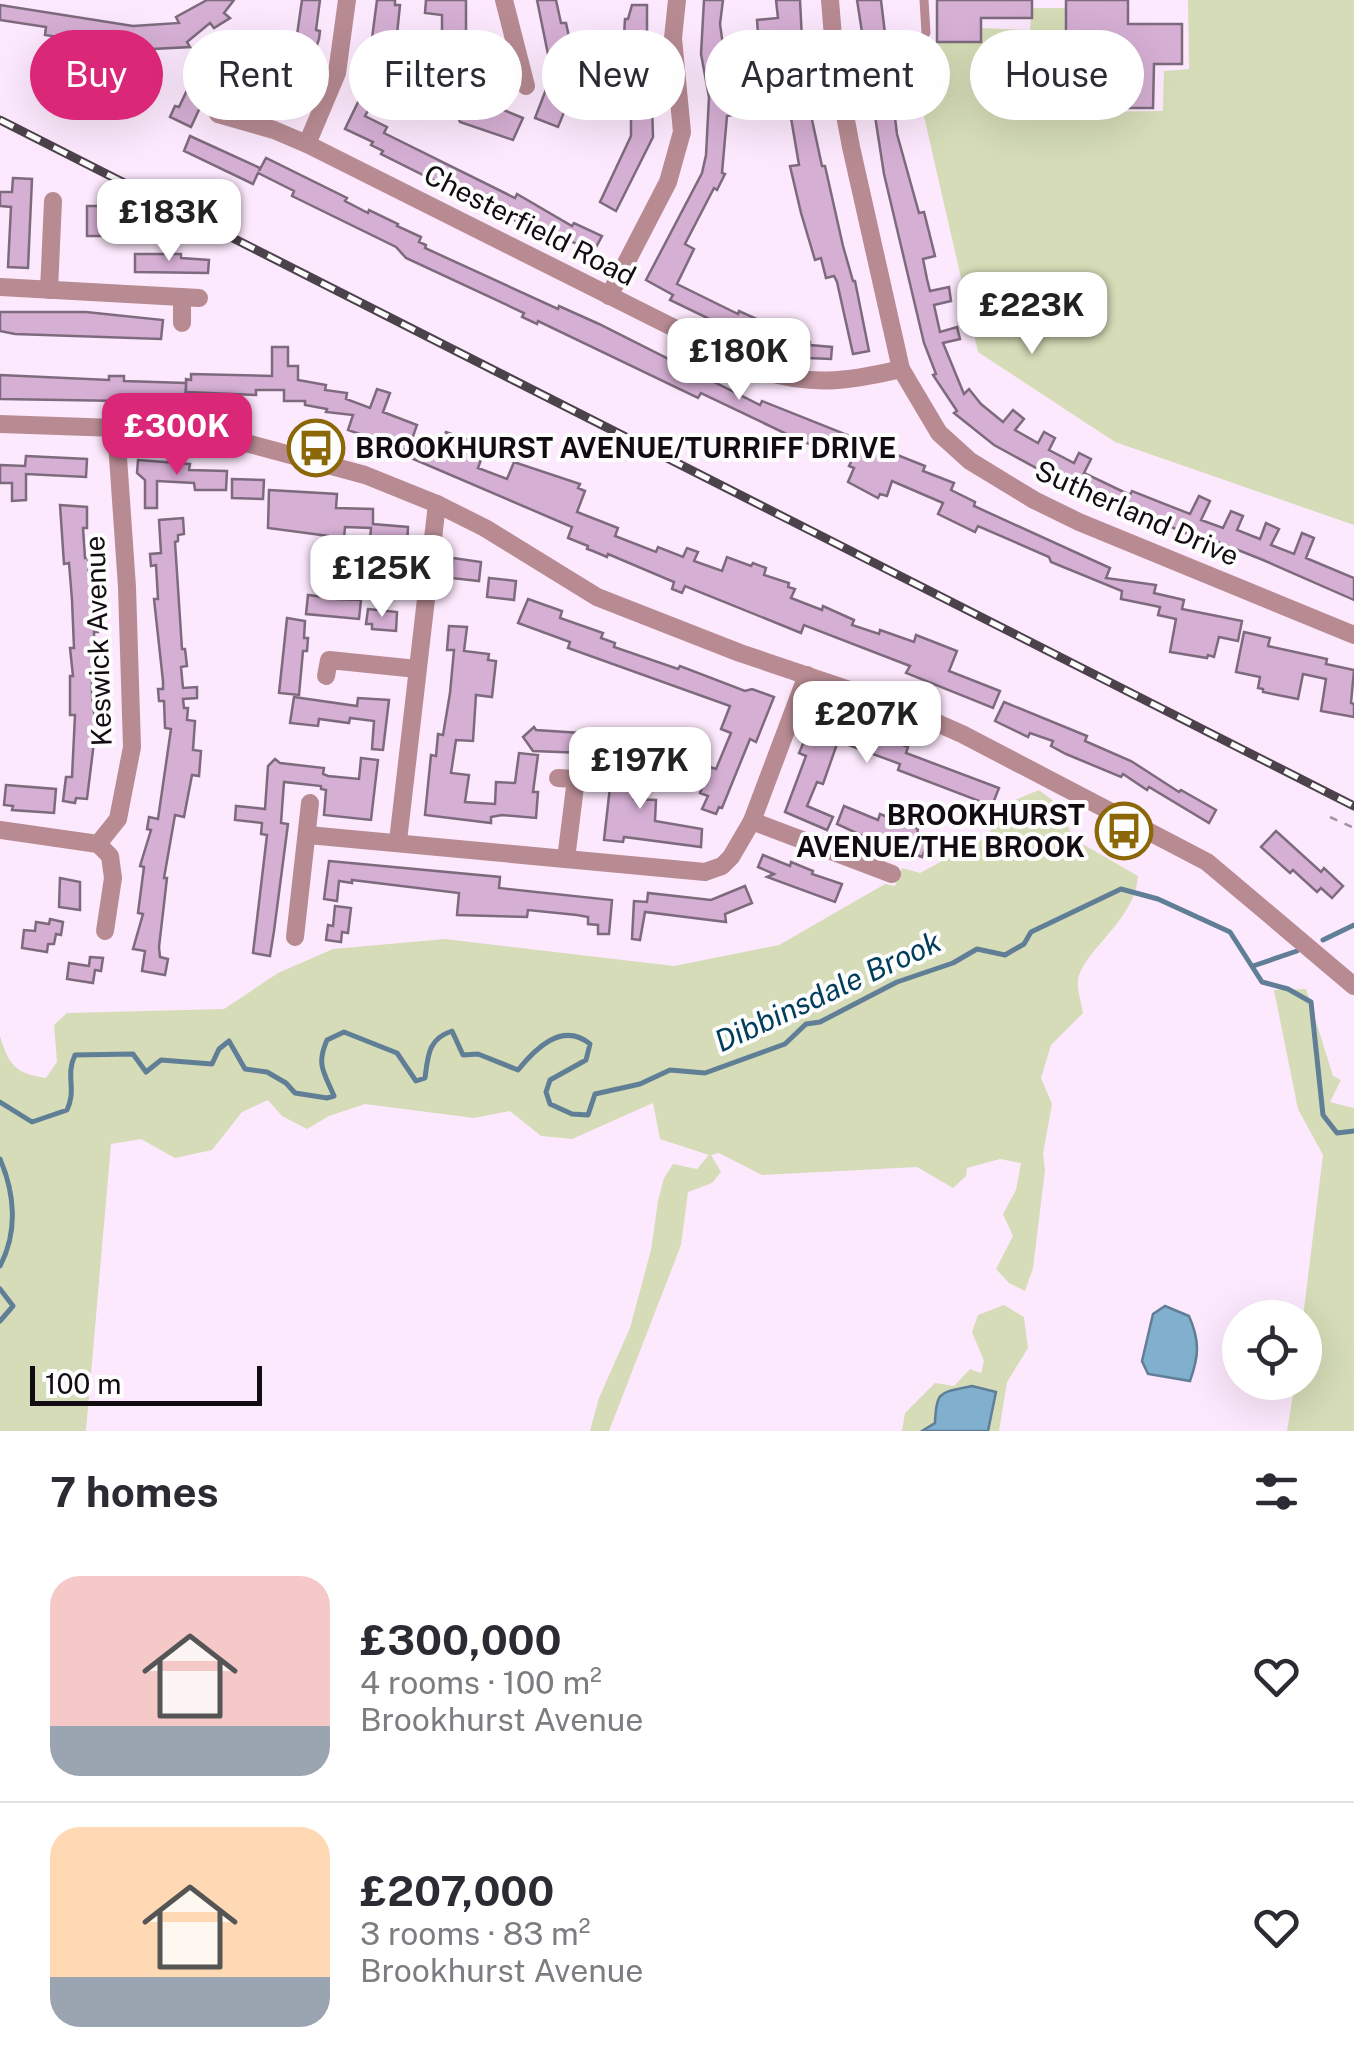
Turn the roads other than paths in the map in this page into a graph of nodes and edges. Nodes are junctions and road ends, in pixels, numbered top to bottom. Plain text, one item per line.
1 (347, 0) edge
2 (504, 0) edge
3 (677, 0) edge
4 (830, 0) edge
5 (924, 0) edge
6 (926, 30) edge
7 (526, 86) dead end
8 (239, 120) edge
9 (308, 144) junction
10 (53, 201) dead end
11 (0, 287) edge
12 (49, 290) junction
13 (610, 296) junction
14 (182, 323) dead end
15 (901, 369) junction
16 (0, 424) edge
17 (116, 428) junction
18 (436, 504) junction
19 (1354, 635) edge
20 (328, 660) dead end
21 (418, 669) junction
22 (808, 675) junction
23 (575, 779) dead end
24 (310, 803) dead end
25 (752, 821) junction
26 (0, 830) edge
27 (308, 835) junction
28 (398, 841) junction
29 (98, 844) junction
30 (566, 858) junction
31 (892, 874) dead end
32 (104, 932) dead end
33 (295, 937) dead end
34 (1354, 986) edge

1 - 9 street
2 - 7 street
3 - 13 street
4 - 15 street, Sutherland Drive
5 - 6 lane
8 - 9 street, Chesterfield Road
9 - 13 street, Chesterfield Road
10 - 12 street
11 - 12 street
12 - 14 street
13 - 15 street, Chesterfield Road
15 - 19 street, Sutherland Drive
16 - 17 street
17 - 18 street
17 - 29 street, Keswick Avenue
18 - 21 street
18 - 22 street
20 - 21 street
21 - 28 street
22 - 25 street
22 - 34 street
23 - 30 street
24 - 27 street
25 - 30 street
25 - 31 street
26 - 29 street
27 - 28 street
27 - 33 street
28 - 30 street
29 - 32 street

